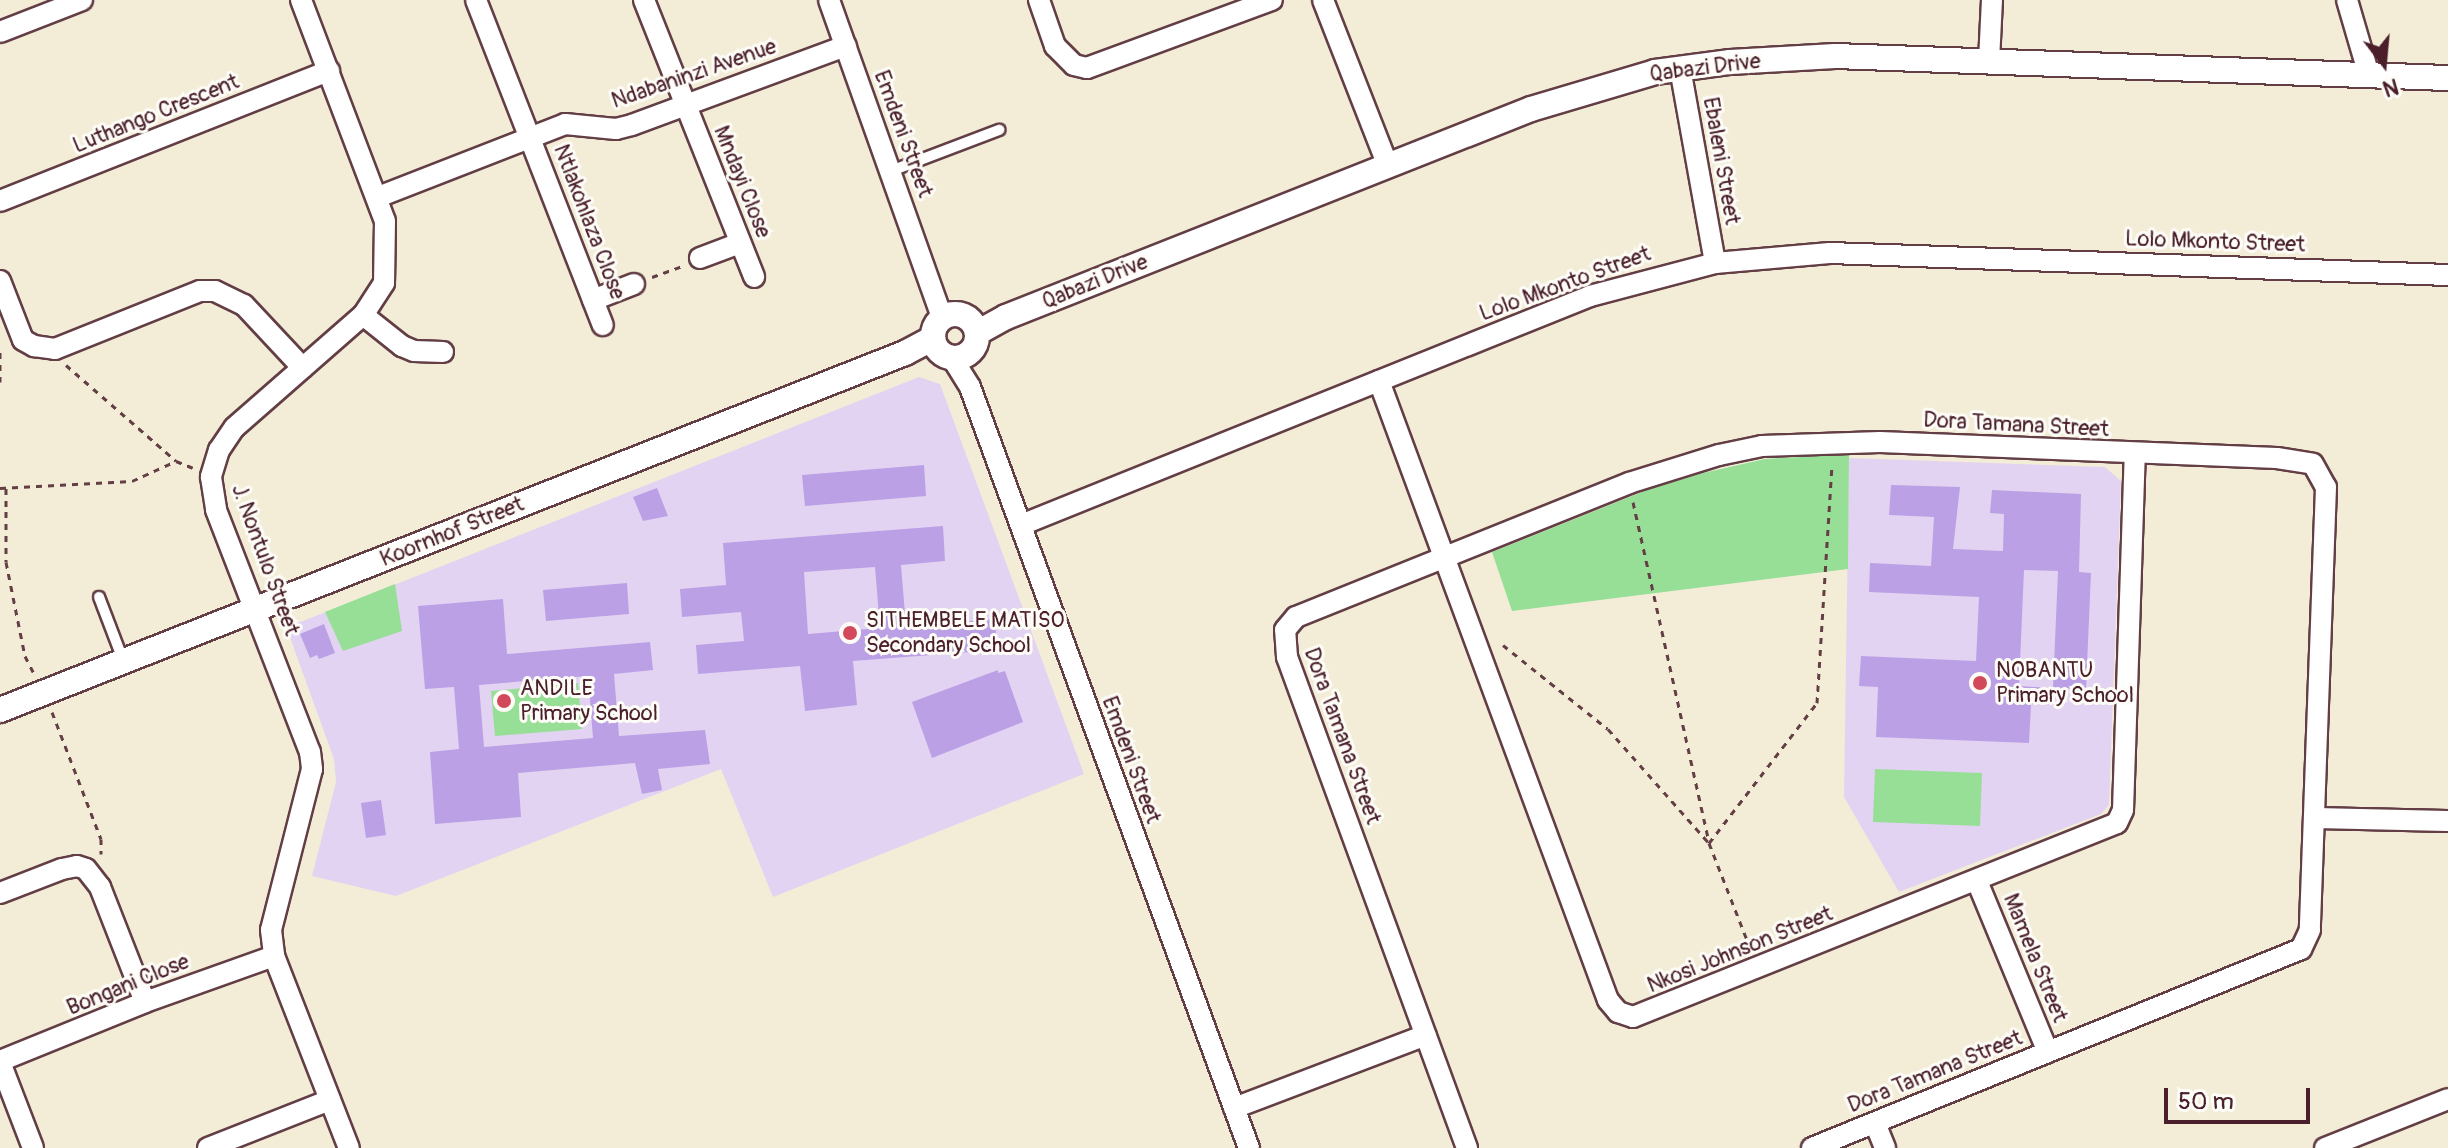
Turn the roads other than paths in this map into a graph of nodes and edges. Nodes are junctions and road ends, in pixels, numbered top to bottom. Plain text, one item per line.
1 (82, 0) edge
2 (301, 0) edge
3 (476, 0) edge
4 (644, 0) edge
5 (829, 0) edge
6 (1039, 0) edge
7 (1272, 0) edge
8 (1323, 0) edge
9 (1992, 0) edge
10 (2347, 0) edge
11 (0, 32) edge
12 (846, 46) junction
13 (1989, 61) junction
14 (1680, 68) junction
15 (329, 71) junction
16 (2369, 75) junction
17 (2448, 78) edge
18 (685, 105) junction
19 (999, 130) dead end
20 (530, 137) junction
21 (1388, 166) junction
22 (891, 171) junction
23 (378, 197) junction
24 (0, 201) edge
25 (740, 243) junction
26 (700, 258) road end
27 (1715, 263) junction
28 (2448, 275) edge
29 (754, 277) dead end
30 (0, 281) edge
31 (634, 284) road end
32 (593, 300) junction
33 (363, 315) junction
34 (603, 325) dead end
35 (955, 336) junction
36 (443, 352) dead end
37 (303, 368) junction
38 (1379, 381) junction
39 (2135, 454) junction
40 (1021, 525) junction
41 (1444, 558) junction
42 (99, 597) dead end
43 (256, 610) junction
44 (123, 662) junction
45 (0, 710) edge
46 (2315, 818) junction
47 (2448, 821) edge
48 (1977, 881) junction
49 (0, 893) edge
50 (274, 956) junction
51 (145, 1002) junction
52 (1426, 1035) junction
53 (2048, 1052) junction
54 (0, 1061) edge
55 (2448, 1099) edge
56 (330, 1100) junction
57 (1234, 1108) junction
58 (1875, 1123) junction
59 (33, 1148) edge
60 (208, 1148) edge
61 (349, 1148) edge
62 (1249, 1148) edge
63 (1467, 1148) edge
64 (1812, 1148) edge
65 (1885, 1148) edge
66 (2325, 1148) edge

1 - 11 street
2 - 15 street, J. Nontulo Street
3 - 20 street, Ntlakohlaza Close
4 - 18 street, Mndayi Close
5 - 12 street, Emdeni Street
6 - 7 street
8 - 21 street
9 - 13 street
10 - 16 street
12 - 18 street, Ndabaninzi Avenue
12 - 22 street, Emdeni Street
13 - 14 street, Qabazi Drive
13 - 16 street, Qabazi Drive
14 - 21 street, Qabazi Drive
14 - 27 street, Ebaleni Street
15 - 23 street, J. Nontulo Street
15 - 24 street, Luthango Crescent
16 - 17 street, Qabazi Drive
18 - 20 street, Ndabaninzi Avenue
18 - 25 street, Mndayi Close
19 - 22 lane
20 - 23 street, Ndabaninzi Avenue
20 - 32 street, Ntlakohlaza Close
21 - 35 street, Qabazi Drive
22 - 35 street, Emdeni Street
23 - 33 street, J. Nontulo Street
25 - 26 street
25 - 29 street, Mndayi Close
27 - 28 street, Lolo Mkonto Street
27 - 38 street, Lolo Mkonto Street
30 - 37 street
31 - 32 street
32 - 34 street, Ntlakohlaza Close
33 - 36 street
33 - 37 street, J. Nontulo Street
35 - 40 street, Emdeni Street
35 - 43 street, Koornhof Street
37 - 43 street, J. Nontulo Street
38 - 40 street, Lolo Mkonto Street
38 - 41 street, Nkosi Johnson Street
39 - 41 street, Dora Tamana Street
39 - 46 street, Dora Tamana Street
39 - 48 street, Nkosi Johnson Street
40 - 57 street, Emdeni Street
41 - 48 street, Nkosi Johnson Street
41 - 52 street, Dora Tamana Street
42 - 44 lane
43 - 44 street, Koornhof Street
43 - 50 street, J. Nontulo Street
44 - 45 street, Koornhof Street
46 - 47 street
46 - 53 street, Dora Tamana Street
48 - 53 street, Mamela Street
49 - 51 street
50 - 51 street, Bongani Close
50 - 56 street, J. Nontulo Street
51 - 54 street, Bongani Close
52 - 57 street
52 - 63 street, Dora Tamana Street
53 - 58 street, Dora Tamana Street
54 - 59 street
55 - 66 street
56 - 60 street
56 - 61 street, J. Nontulo Street
57 - 62 street, Emdeni Street
58 - 64 street, Dora Tamana Street
58 - 65 street

